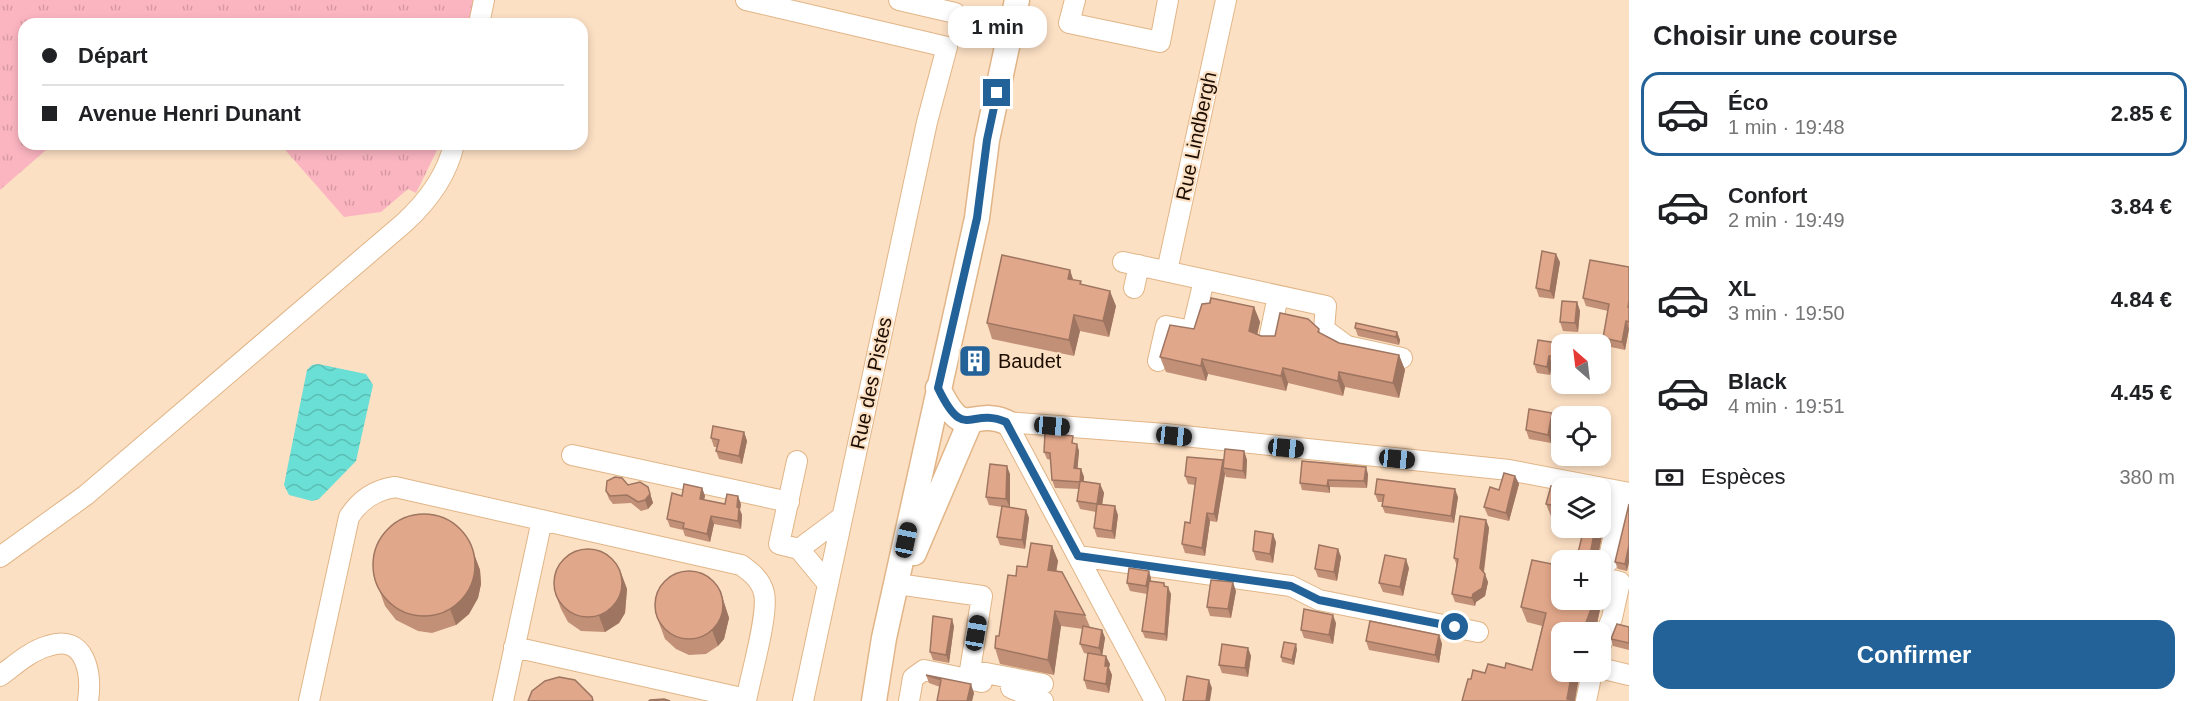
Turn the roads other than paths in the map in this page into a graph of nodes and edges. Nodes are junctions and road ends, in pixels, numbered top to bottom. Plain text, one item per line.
1 (484, 0) edge
2 (746, 0) edge
3 (898, 0) edge
4 (1017, 0) edge
5 (1075, 0) edge
6 (1168, 0) edge
7 (1226, 0) edge
8 (957, 7) edge
9 (480, 18) edge
10 (947, 47) junction
11 (987, 140) junction
12 (453, 150) edge
13 (1167, 271) junction
14 (1204, 280) junction
15 (1134, 288) dead end
16 (1278, 296) junction
17 (1269, 339) edge
18 (1402, 358) dead end
19 (1158, 361) edge
20 (938, 388) junction
21 (970, 422) junction
22 (1006, 422) junction
23 (572, 455) dead end
24 (797, 461) dead end
25 (1626, 493) edge
26 (789, 502) junction
27 (842, 517) junction
28 (542, 520) junction
29 (799, 549) junction
30 (1610, 550) edge
31 (1078, 556) junction
32 (0, 557) edge
33 (1611, 575) edge
34 (828, 584) junction
35 (897, 584) junction
36 (1620, 620) edge
37 (1478, 632) dead end
38 (1611, 632) edge
39 (514, 647) junction
40 (1611, 671) edge
41 (1629, 675) edge
42 (0, 676) edge
43 (1590, 682) edge
44 (1043, 693) edge
45 (746, 700) edge
46 (88, 701) edge
47 (309, 701) edge
48 (503, 701) edge
49 (803, 701) edge
50 (858, 701) edge
51 (874, 701) edge
52 (909, 701) edge
53 (1155, 701) edge
54 (1586, 701) edge

1 - 9 street
2 - 10 street
3 - 8 street
4 - 11 main road
5 - 6 street
7 - 13 street, Rue Lindbergh
8 - 10 street, Rue des Pistes
10 - 27 street, Rue des Pistes
11 - 20 main road
11 - 50 main road
12 - 32 street
13 - 14 street
13 - 15 street
14 - 16 street
14 - 19 street
16 - 17 street
16 - 18 street
20 - 21 main road
20 - 35 main road
21 - 22 main road
21 - 35 main road
22 - 25 street
22 - 31 street
23 - 26 street
24 - 26 street
25 - 30 street
26 - 29 street
27 - 29 street
27 - 34 street, Rue des Pistes
28 - 39 street
28 - 45 street
28 - 47 street
29 - 34 street
31 - 37 street
31 - 53 street
33 - 36 street
34 - 49 street, Rue des Pistes
35 - 44 street
35 - 51 main road
36 - 38 street
39 - 45 street
39 - 48 street
40 - 41 street
42 - 46 street
43 - 54 street
44 - 52 street

